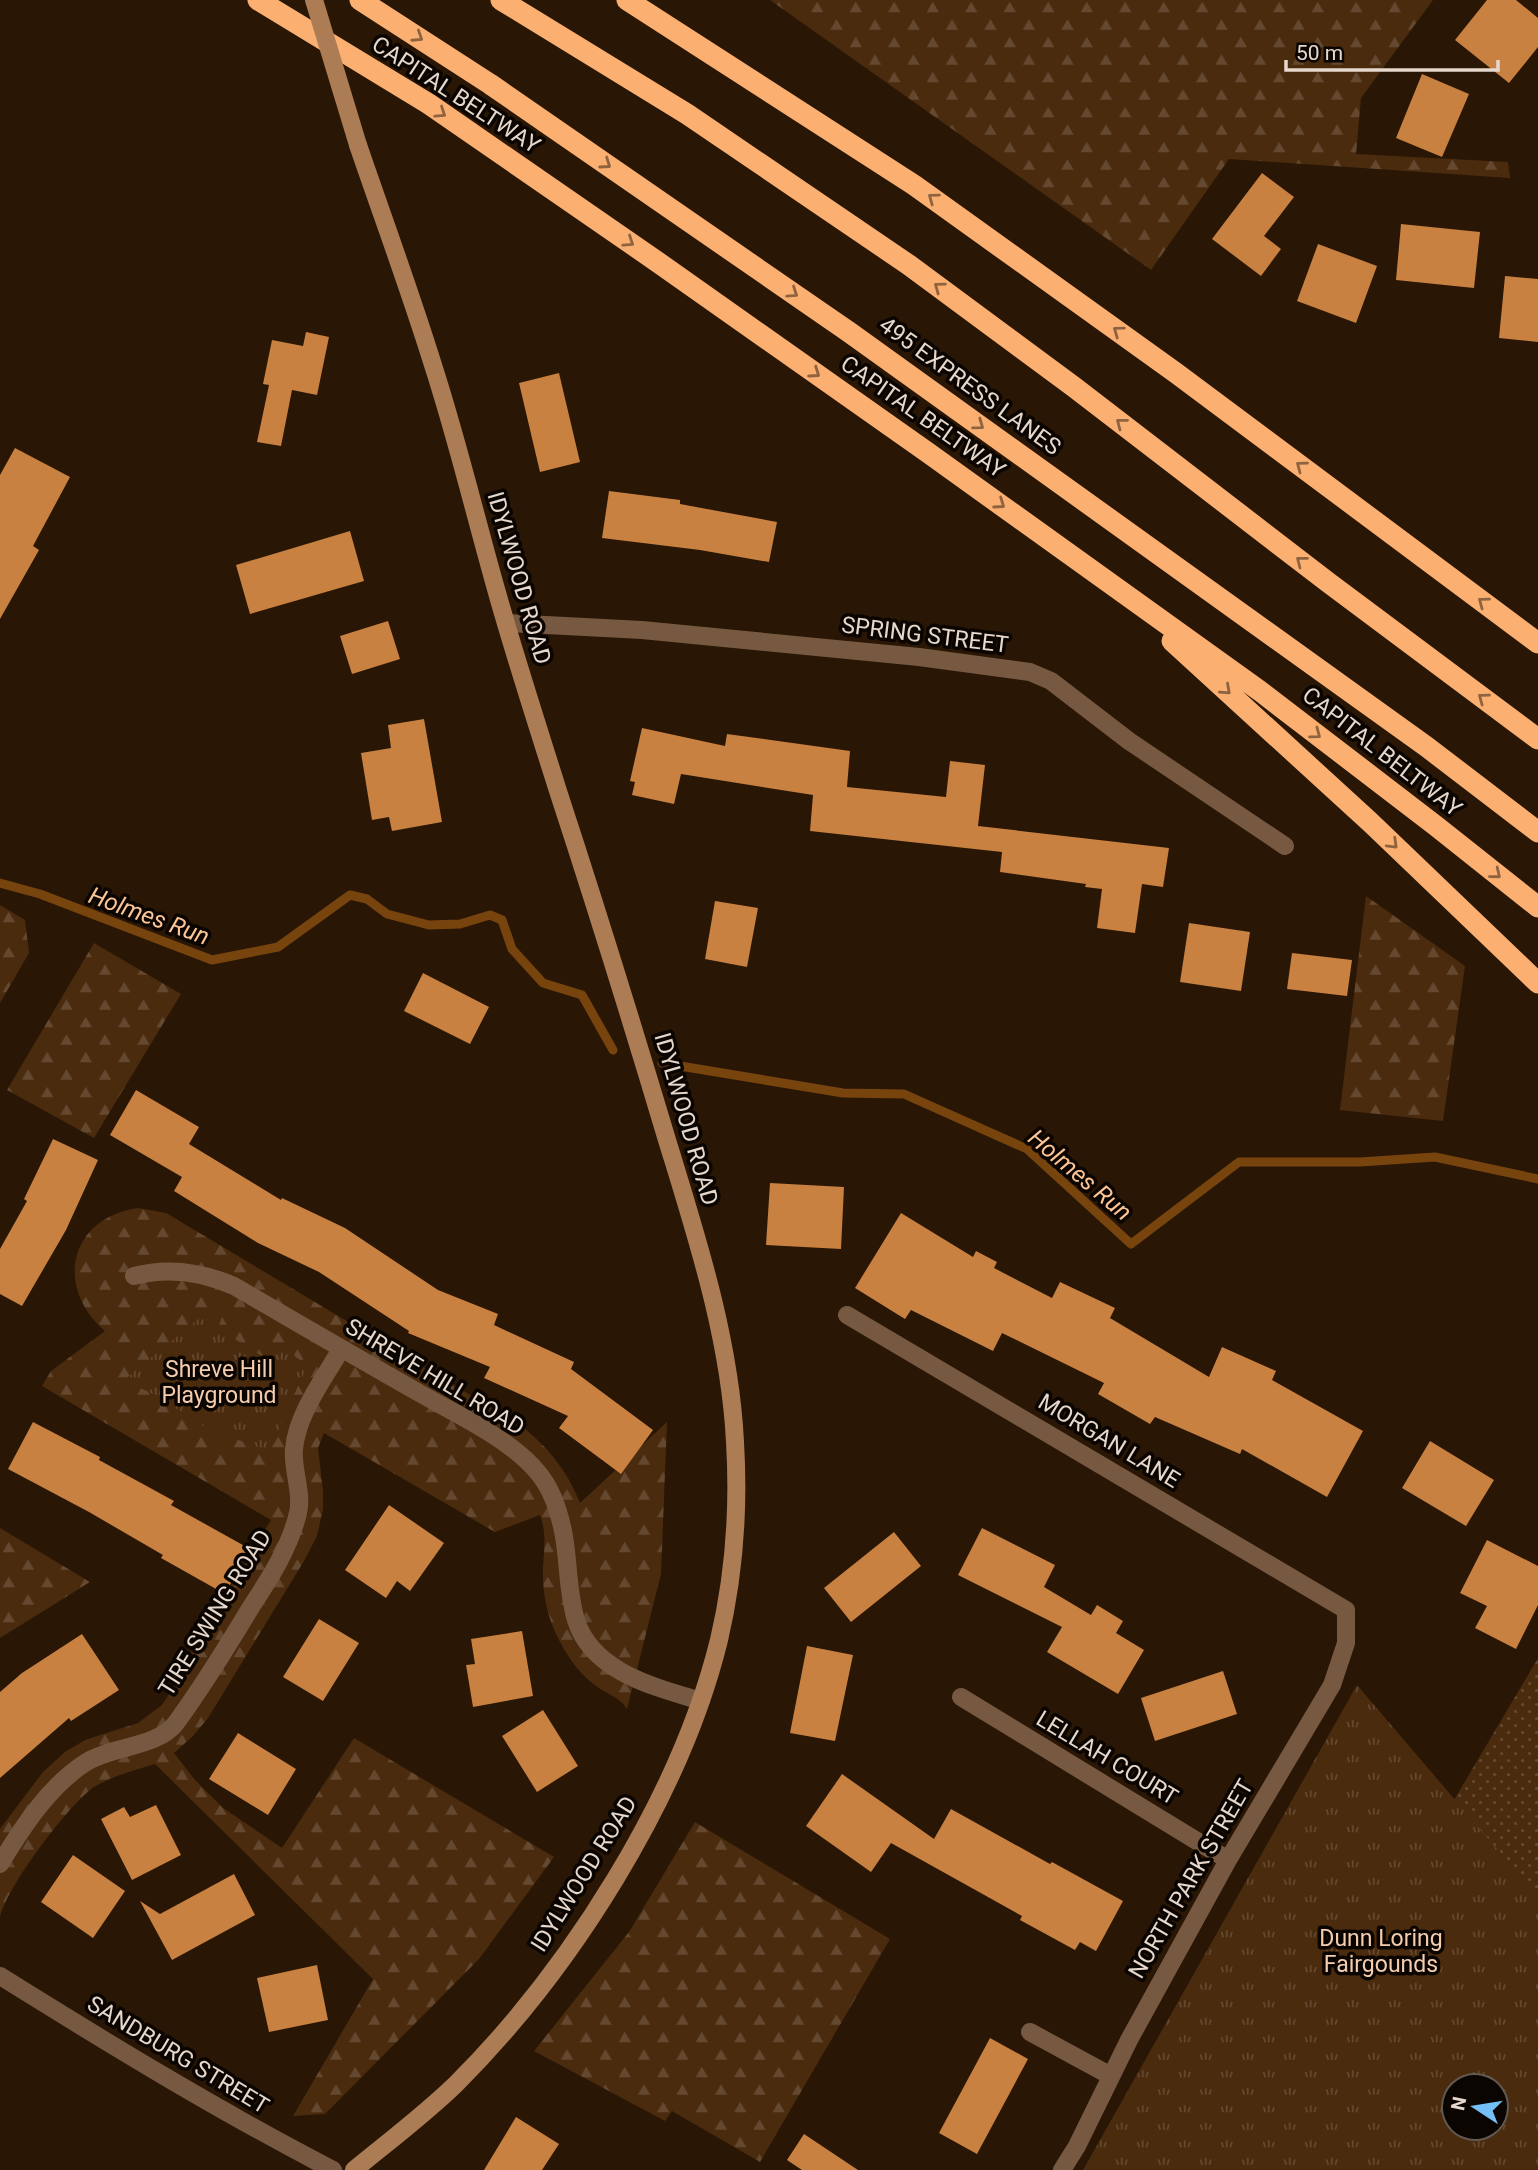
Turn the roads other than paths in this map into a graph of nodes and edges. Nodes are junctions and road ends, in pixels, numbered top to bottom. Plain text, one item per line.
1 (258, 0) edge
2 (314, 0) edge
3 (360, 0) edge
4 (501, 0) edge
5 (627, 0) edge
6 (1084, 563) junction
7 (506, 623) junction
8 (1538, 643) edge
9 (1538, 739) edge
10 (1538, 832) edge
11 (1285, 846) dead end
12 (1538, 907) edge
13 (1538, 983) edge
14 (134, 1276) dead end
15 (847, 1315) dead end
16 (341, 1349) junction
17 (1346, 1610) joint
18 (961, 1698) dead end
19 (701, 1701) junction
20 (1228, 1860) junction
21 (0, 1864) edge
22 (0, 1976) edge
23 (1030, 2032) dead end
24 (1111, 2077) junction
25 (333, 2170) edge
26 (354, 2170) edge
27 (1062, 2170) edge

1 -> 6 highway, CAPITAL BELTWAY
2 - 7 main road, IDYLWOOD ROAD, bridge
3 -> 10 highway, 495 EXPRESS LANES
9 -> 4 highway
8 -> 5 highway
6 -> 12 highway, CAPITAL BELTWAY
6 -> 13 highway
7 - 11 street, SPRING STREET
7 - 19 main road, IDYLWOOD ROAD
14 - 16 street, SHREVE HILL ROAD
15 - 17 street, MORGAN LANE
16 - 19 street, SHREVE HILL ROAD
16 - 21 street, TIRE SWING ROAD
17 - 20 street, NORTH PARK STREET
18 - 20 street, LELLAH COURT
19 - 26 main road, IDYLWOOD ROAD
20 - 24 street, NORTH PARK STREET
22 - 25 street, SANDBURG STREET
23 - 24 street
24 - 27 street, NORTH PARK STREET

